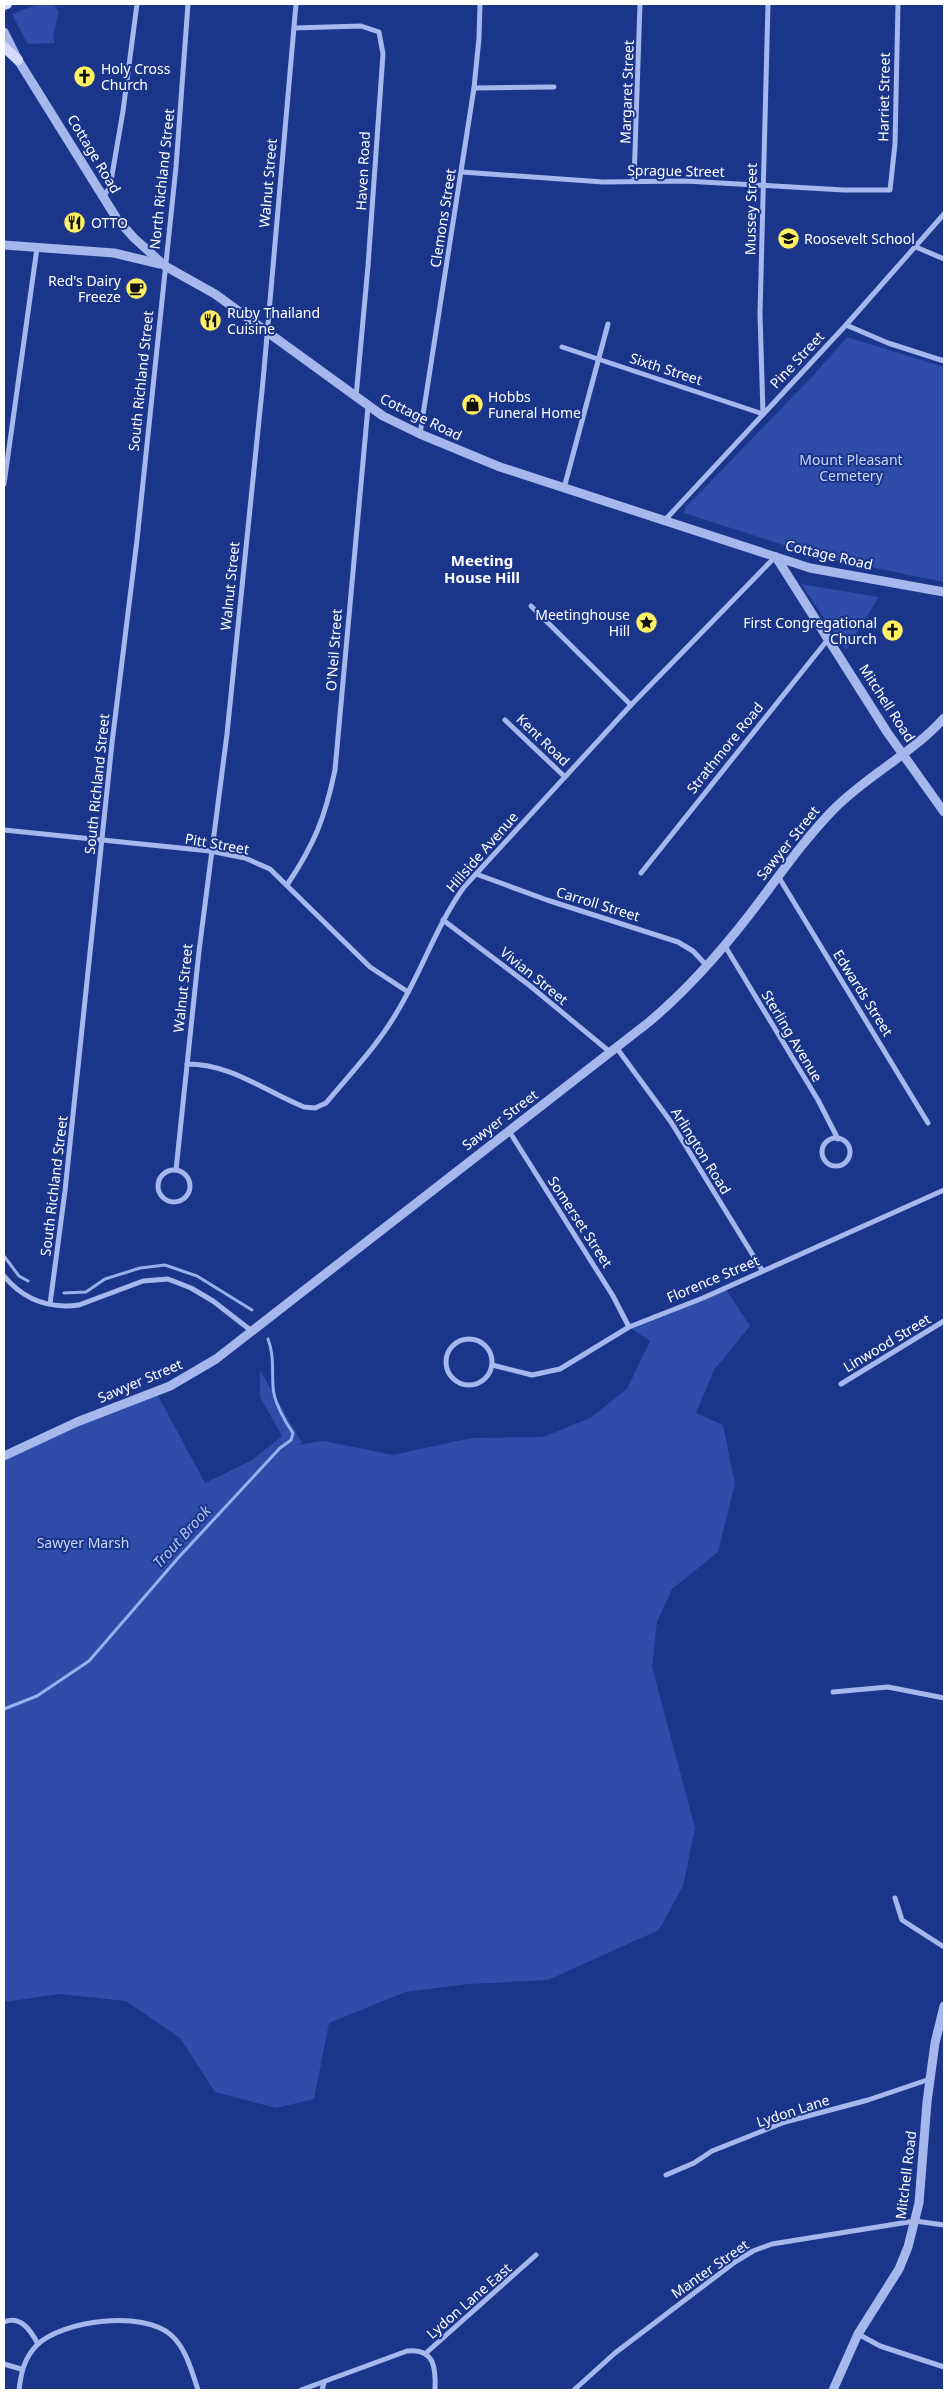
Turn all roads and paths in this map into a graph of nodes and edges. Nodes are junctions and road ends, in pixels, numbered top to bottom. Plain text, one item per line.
1 (138, 4) edge
2 (188, 4) edge
3 (296, 4) edge
4 (480, 4) edge
5 (640, 4) edge
6 (768, 4) edge
7 (898, 4) edge
8 (294, 28) junction
9 (4, 32) edge
10 (4, 47) edge
11 (18, 60) junction
12 (554, 87) dead end
13 (474, 88) junction
14 (462, 172) junction
15 (634, 181) junction
16 (763, 185) junction
17 (890, 190) joint
18 (104, 196) junction
19 (944, 214) edge
20 (4, 245) edge
21 (916, 247) junction
22 (37, 248) junction
23 (944, 259) edge
24 (165, 266) junction
25 (608, 324) dead end
26 (846, 325) junction
27 (268, 332) junction
28 (562, 347) dead end
29 (597, 360) junction
30 (944, 361) edge
31 (356, 398) junction
32 (368, 407) junction
33 (763, 414) junction
34 (420, 434) junction
35 (4, 484) edge
36 (564, 488) junction
37 (665, 520) junction
38 (776, 557) junction
39 (944, 592) edge
40 (530, 606) dead end
41 (829, 638) junction
42 (631, 705) junction
43 (944, 718) edge
44 (505, 720) dead end
45 (904, 754) junction
46 (565, 777) junction
47 (944, 812) edge
48 (4, 830) edge
49 (102, 842) junction
50 (210, 851) junction
51 (640, 873) dead end
52 (476, 874) junction
53 (778, 876) junction
54 (287, 885) junction
55 (443, 920) junction
56 (725, 946) junction
57 (707, 966) junction
58 (408, 992) junction
59 (613, 1050) junction
60 (187, 1064) junction
61 (928, 1123) dead end
62 (509, 1131) junction
63 (838, 1138) junction
64 (176, 1170) junction
65 (944, 1190) edge
66 (762, 1270) junction
67 (4, 1276) edge
68 (50, 1304) junction
69 (944, 1321) edge
70 (629, 1327) junction
71 (253, 1332) junction
72 (492, 1365) junction
73 (841, 1384) dead end
74 (4, 1456) edge
75 (833, 1692) dead end
76 (944, 1698) edge
77 (895, 1898) dead end
78 (944, 1947) edge
79 (944, 2006) edge
80 (930, 2079) junction
81 (666, 2175) dead end
82 (915, 2221) junction
83 (944, 2225) edge
84 (536, 2256) dead end
85 (4, 2322) edge
86 (858, 2334) junction
87 (38, 2344) junction
88 (426, 2354) junction
89 (4, 2364) edge
90 (944, 2367) edge
91 (22, 2369) junction
92 (324, 2383) junction
93 (18, 2390) edge
94 (198, 2390) edge
95 (301, 2390) edge
96 (322, 2390) edge
97 (435, 2390) edge
98 (574, 2390) edge
99 (833, 2390) edge

1 - 18 street
2 - 24 street, North Richland Street
3 - 8 street, Walnut Street
4 - 13 street, Clemons Street
5 - 15 street, Margaret Street
6 - 16 street, Mussey Street
7 - 17 street, Harriet Street
8 - 27 street, Walnut Street
8 - 31 street, Haven Road
9 - 11 street, Cottage Road
10 - 11 main road
11 - 18 street, Cottage Road
12 - 13 street
13 - 14 street, Clemons Street
14 - 15 street, Sprague Street
14 - 34 street, Clemons Street
15 - 16 street, Sprague Street
16 - 17 street, Sprague Street
16 - 33 street, Mussey Street
18 - 24 street, Cottage Road
19 - 21 street, Pine Street
20 - 22 street
21 - 23 street
21 - 26 street, Pine Street
22 - 24 street
22 - 35 street
24 - 27 street, Cottage Road
24 - 49 street, South Richland Street
25 - 29 street
26 - 30 street
26 - 33 street, Pine Street
27 - 31 street, Cottage Road
27 - 50 street, Walnut Street
28 - 29 street, Sixth Street
29 - 33 street, Sixth Street
29 - 36 street
31 - 32 street, Cottage Road
32 - 34 street, Cottage Road
32 - 54 street, O'Neil Street
33 - 37 street, Pine Street
34 - 36 street, Cottage Road
36 - 37 street, Cottage Road
37 - 38 street, Cottage Road
38 - 39 street, Cottage Road
38 - 41 street, Mitchell Road
38 - 42 street, Hillside Avenue
40 - 42 street
41 - 45 street, Mitchell Road
41 - 51 street, Strathmore Road
42 - 46 street, Hillside Avenue
43 - 45 street, Sawyer Street
44 - 46 street, Kent Road
45 - 47 street, Mitchell Road
45 - 53 street, Sawyer Street
46 - 52 street, Hillside Avenue
48 - 49 street, Pitt Street
49 - 50 street, Pitt Street
49 - 68 street, South Richland Street
50 - 54 street, Pitt Street
50 - 60 street, Walnut Street
52 - 55 street, Hillside Avenue
52 - 57 street, Carroll Street
53 - 56 street, Sawyer Street
53 - 61 street, Edwards Street
54 - 58 street, Pitt Street
55 - 58 street, Hillside Avenue
55 - 59 street, Vivian Street
56 - 57 street, Sawyer Street
56 - 63 street, Sterling Avenue
57 - 59 street, Sawyer Street
58 - 60 street, Hillside Avenue
59 - 62 street, Sawyer Street
59 - 66 street, Arlington Road
60 - 64 street, Walnut Street
62 - 70 street, Somerset Street
62 - 71 street, Sawyer Street
63 - 63 street
64 - 64 street
65 - 66 street, Florence Street
66 - 70 street, Florence Street
67 - 68 street
68 - 71 street
69 - 73 street, Linwood Street
70 - 72 street, Florence Street
71 - 74 street, Sawyer Street
72 - 72 street
75 - 76 street
77 - 78 street
79 - 80 street, Mitchell Road
80 - 81 street, Lydon Lane
80 - 82 street, Mitchell Road
82 - 83 street, Manter Street
82 - 86 street, Mitchell Road
82 - 98 street, Manter Street
84 - 88 street, Lydon Lane East
85 - 87 street
86 - 90 street
86 - 99 street, Mitchell Road
87 - 91 street
87 - 94 street
88 - 92 street, Lydon Lane East
88 - 97 street
89 - 91 street
91 - 93 street
92 - 95 street, Lydon Lane East
92 - 96 street

